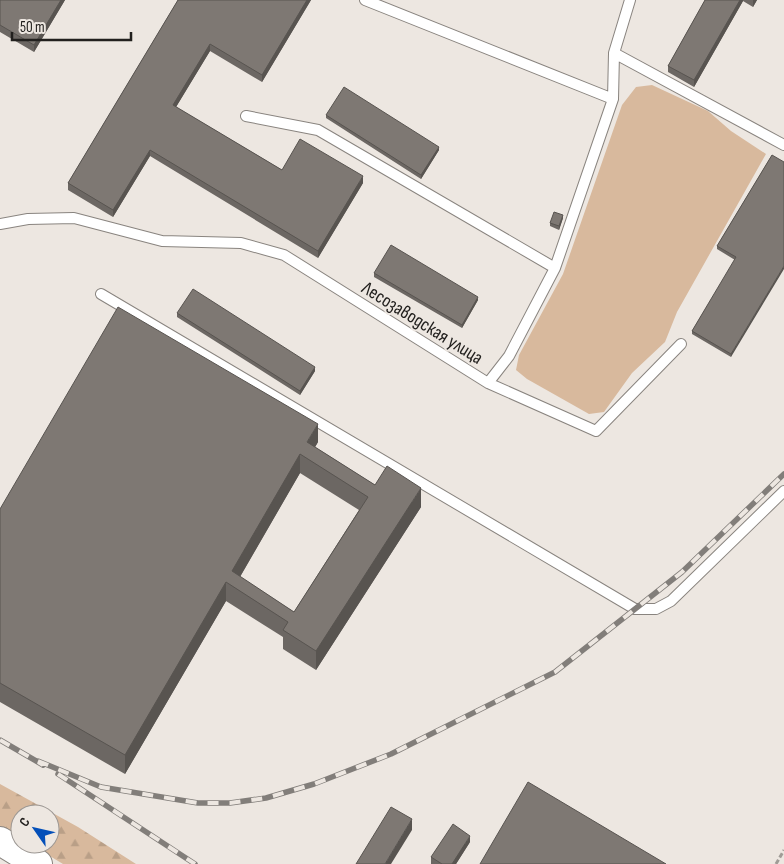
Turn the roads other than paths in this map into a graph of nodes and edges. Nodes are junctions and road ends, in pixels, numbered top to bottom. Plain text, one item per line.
1 (365, 0) edge
2 (630, 0) edge
3 (614, 53) junction
4 (613, 99) junction
5 (246, 116) dead end
6 (784, 145) edge
7 (0, 224) edge
8 (555, 268) junction
9 (101, 294) dead end
10 (681, 344) dead end
11 (488, 383) junction
12 (784, 491) edge
13 (0, 841) edge
14 (38, 864) edge

1 - 4 lane
2 - 3 lane, Лесозаводская улица
3 - 4 lane, Лесозаводская улица
3 - 6 lane
4 - 8 lane, Лесозаводская улица
5 - 8 lane
7 - 11 lane, Лесозаводская улица
8 - 11 lane, Лесозаводская улица
9 - 12 lane
10 - 11 lane
13 - 14 street

